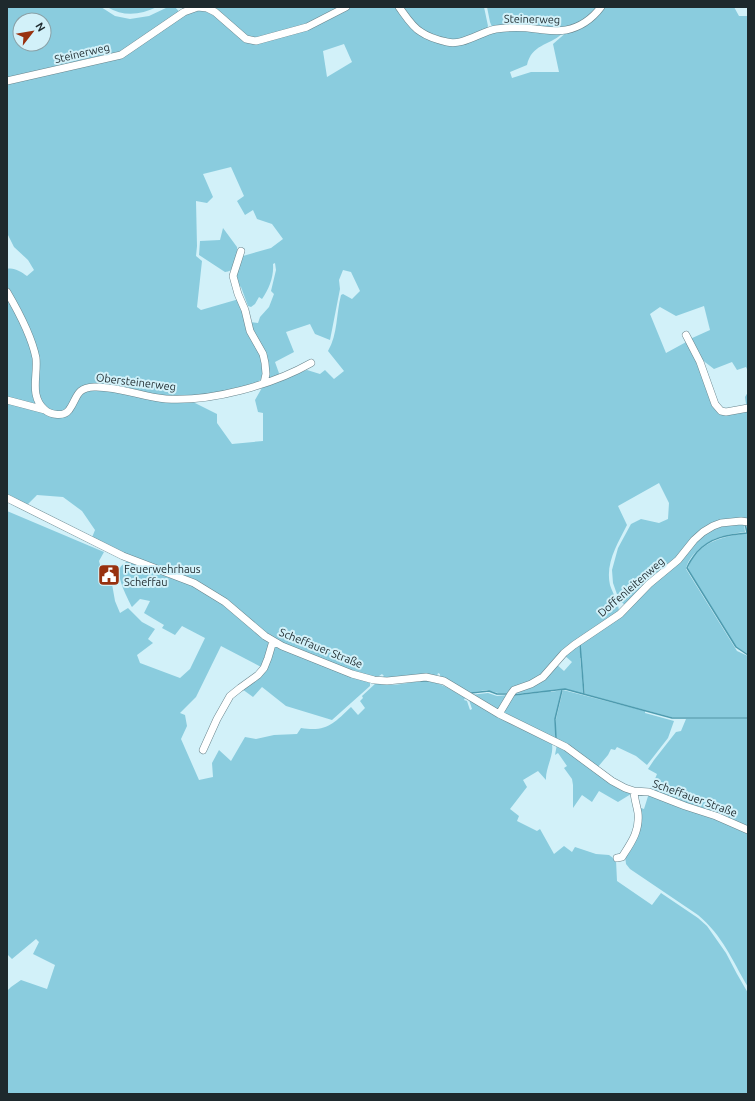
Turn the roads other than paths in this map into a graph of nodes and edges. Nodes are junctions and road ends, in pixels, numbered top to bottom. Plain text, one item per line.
1 (346, 7) edge
2 (399, 7) edge
3 (601, 7) edge
4 (7, 81) edge
5 (241, 251) dead end
6 (7, 292) edge
7 (686, 335) dead end
8 (311, 363) dead end
9 (264, 383) junction
10 (35, 394) junction
11 (7, 400) edge
12 (27, 405) junction
13 (748, 408) edge
14 (45, 410) junction
15 (7, 498) edge
16 (748, 522) edge
17 (272, 641) junction
18 (499, 714) junction
19 (203, 750) dead end
20 (634, 791) junction
21 (748, 830) edge
22 (617, 858) dead end

1 - 4 street, Steinerweg
2 - 3 street, Steinerweg
5 - 9 street
6 - 10 street
7 - 13 street
8 - 9 street, Obersteinerweg
9 - 14 street, Obersteinerweg
10 - 12 street
10 - 14 street
11 - 12 street
12 - 14 street
15 - 17 street, Scheffauer Straße
16 - 18 street, Doffenleitenweg
17 - 18 street, Scheffauer Straße
17 - 19 street
18 - 20 street, Scheffauer Straße
20 - 21 street, Scheffauer Straße
20 - 22 street

